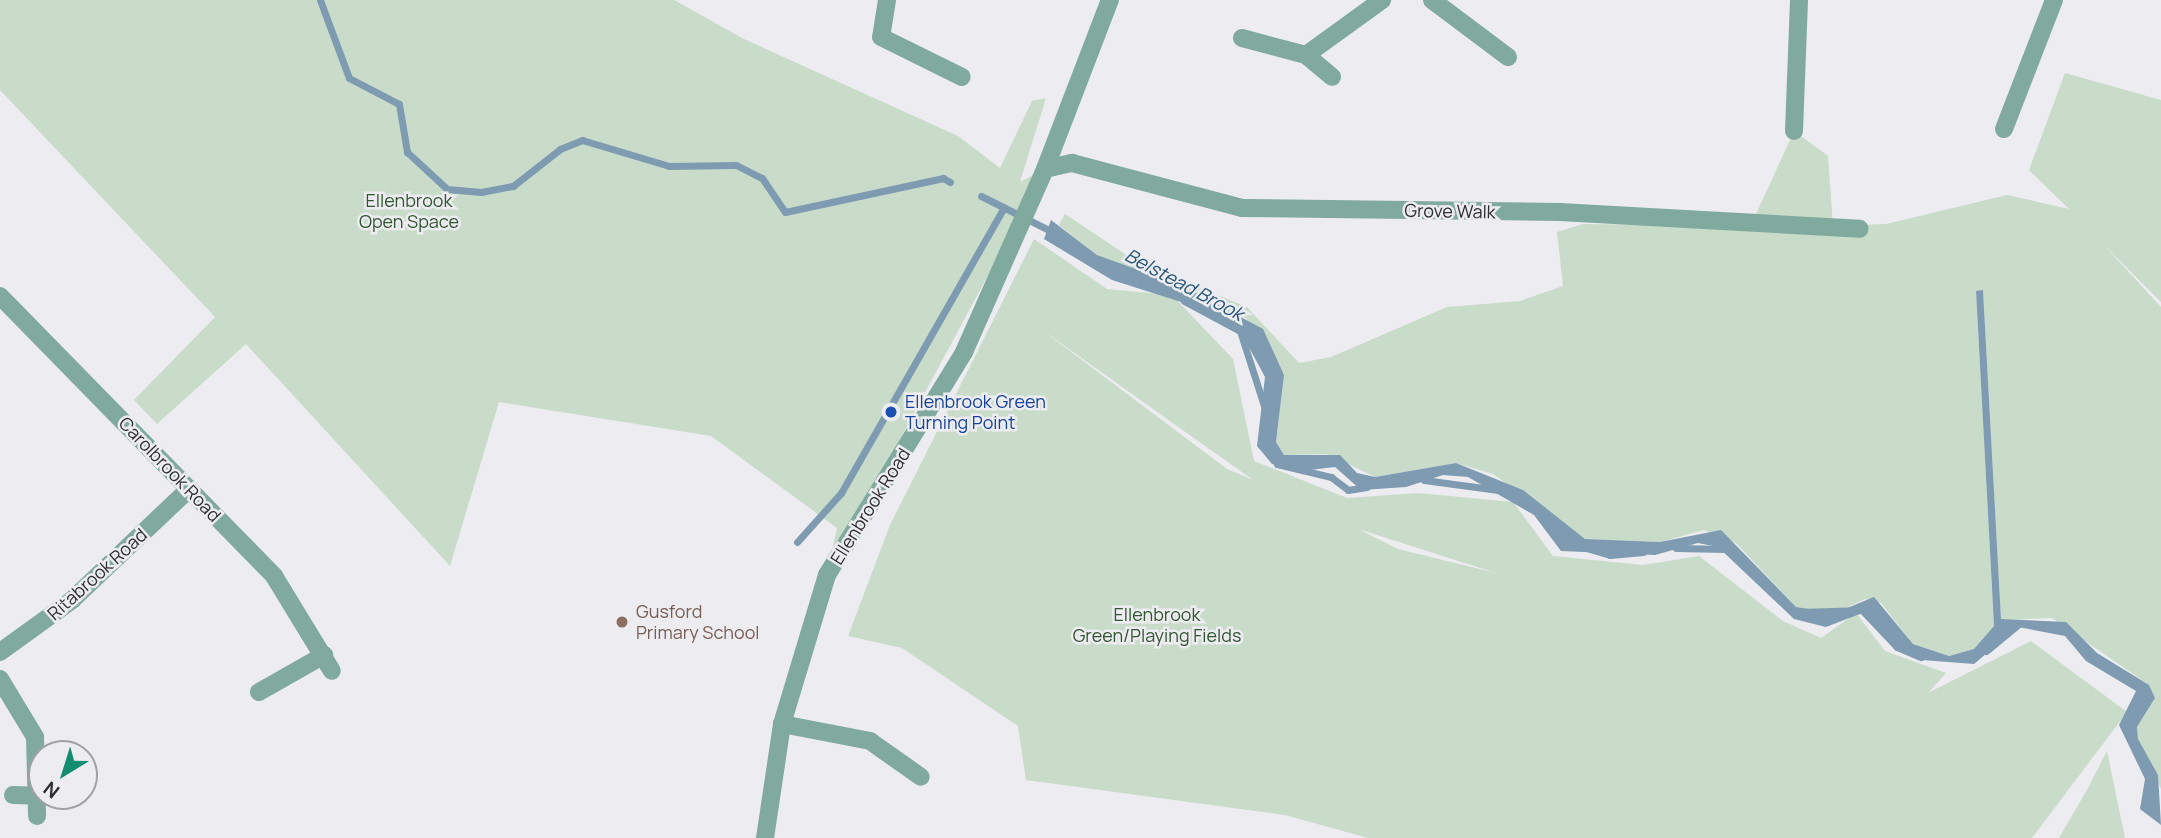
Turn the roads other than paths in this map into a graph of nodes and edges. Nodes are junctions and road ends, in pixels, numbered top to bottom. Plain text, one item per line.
1 (887, 0) edge
2 (1110, 0) edge
3 (1382, 0) edge
4 (1432, 0) edge
5 (1799, 0) edge
6 (2054, 0) edge
7 (1242, 38) dead end
8 (1306, 55) junction
9 (1508, 57) dead end
10 (962, 77) dead end
11 (1332, 77) dead end
12 (2004, 129) dead end
13 (1794, 131) dead end
14 (1045, 169) junction
15 (1860, 229) dead end
16 (0, 296) edge
17 (189, 489) junction
18 (0, 652) edge
19 (0, 679) edge
20 (259, 692) dead end
21 (782, 724) junction
22 (35, 740) edge
23 (921, 777) dead end
24 (13, 795) dead end
25 (28, 796) edge
26 (37, 810) edge
27 (37, 816) dead end
28 (765, 838) edge

1 - 10 street
2 - 14 street, Ellenbrook Road
3 - 8 street
4 - 9 street
5 - 13 street
6 - 12 street
7 - 8 street
8 - 11 street
14 - 15 street, Grove Walk
14 - 21 street, Ellenbrook Road
16 - 17 street, Carolbrook Road
17 - 18 street, Ritabrook Road
17 - 20 street, Carolbrook Road
19 - 22 street
21 - 23 street
21 - 28 street, Ellenbrook Road
24 - 25 street
26 - 27 street

